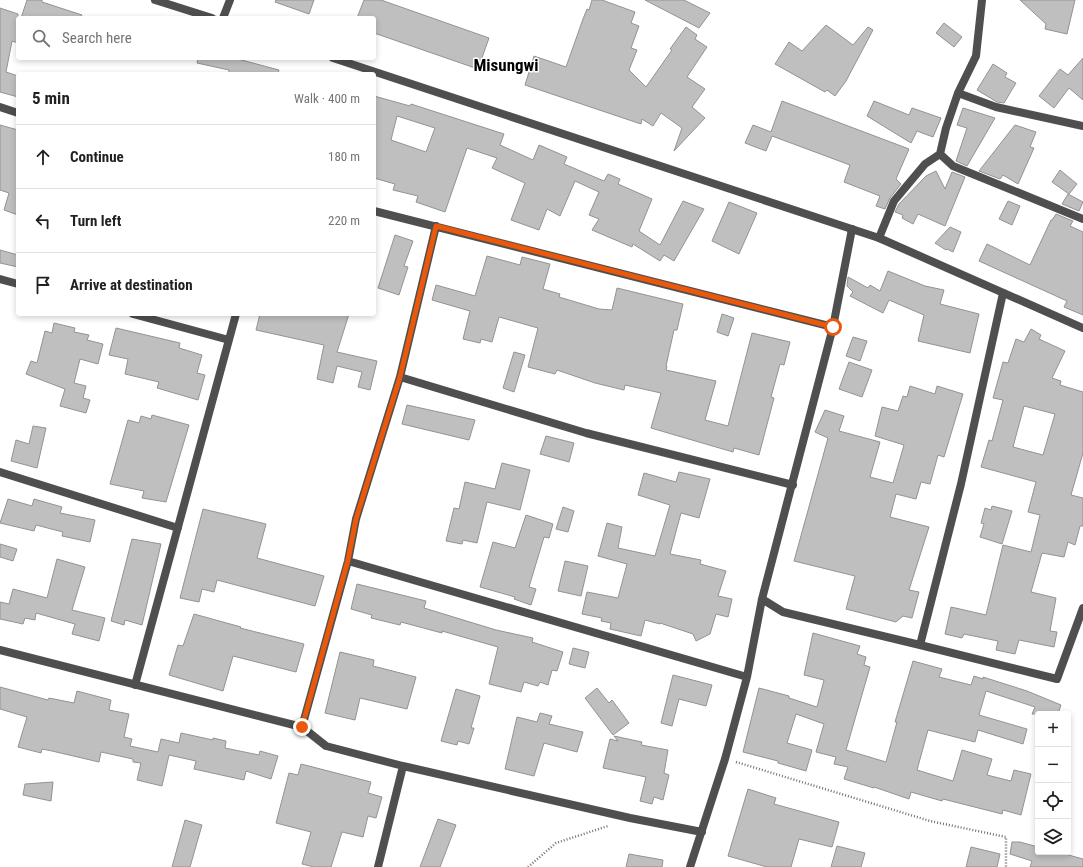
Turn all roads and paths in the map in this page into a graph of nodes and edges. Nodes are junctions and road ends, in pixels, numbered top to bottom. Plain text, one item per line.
1 (155, 0) edge
2 (230, 0) edge
3 (982, 0) edge
4 (206, 16) edge
5 (224, 16) edge
6 (339, 60) edge
7 (375, 72) edge
8 (376, 72) edge
9 (958, 93) junction
10 (0, 108) edge
11 (16, 112) edge
12 (1083, 126) edge
13 (940, 154) junction
14 (376, 211) edge
15 (1083, 219) edge
16 (436, 226) junction
17 (852, 230) junction
18 (879, 238) junction
19 (0, 279) edge
20 (16, 283) edge
21 (1003, 293) junction
22 (140, 316) edge
23 (235, 316) edge
24 (833, 327) junction
25 (1083, 328) edge
26 (229, 340) junction
27 (400, 377) junction
28 (0, 472) edge
29 (793, 485) junction
30 (178, 528) junction
31 (348, 560) junction
32 (762, 599) junction
33 (1083, 608) edge
34 (920, 645) junction
35 (0, 650) edge
36 (747, 677) junction
37 (135, 685) junction
38 (302, 727) junction
39 (725, 759) junction
40 (403, 766) junction
41 (630, 818) junction
42 (702, 832) junction
43 (378, 867) edge
44 (528, 867) edge
45 (690, 867) edge
46 (1006, 867) edge

1 - 4 street
2 - 5 street
3 - 9 street
6 - 7 street
8 - 17 street
9 - 12 street
9 - 13 street
10 - 11 street
13 - 15 street
13 - 18 street
14 - 16 street
16 - 24 street
16 - 27 street
17 - 18 street
17 - 24 street
18 - 21 street
19 - 20 street
21 - 25 street
21 - 34 street
22 - 26 street
23 - 26 street
24 - 29 street
26 - 30 street
27 - 29 street
27 - 31 street
28 - 30 street
29 - 32 street
30 - 37 street
31 - 36 street
31 - 38 street
32 - 34 street
32 - 36 street
33 - 34 street
35 - 37 street
36 - 39 street
37 - 38 street
38 - 40 street
39 - 42 street
39 - 46 path
40 - 41 street
40 - 43 street
41 - 42 street
41 - 44 path
42 - 45 street

